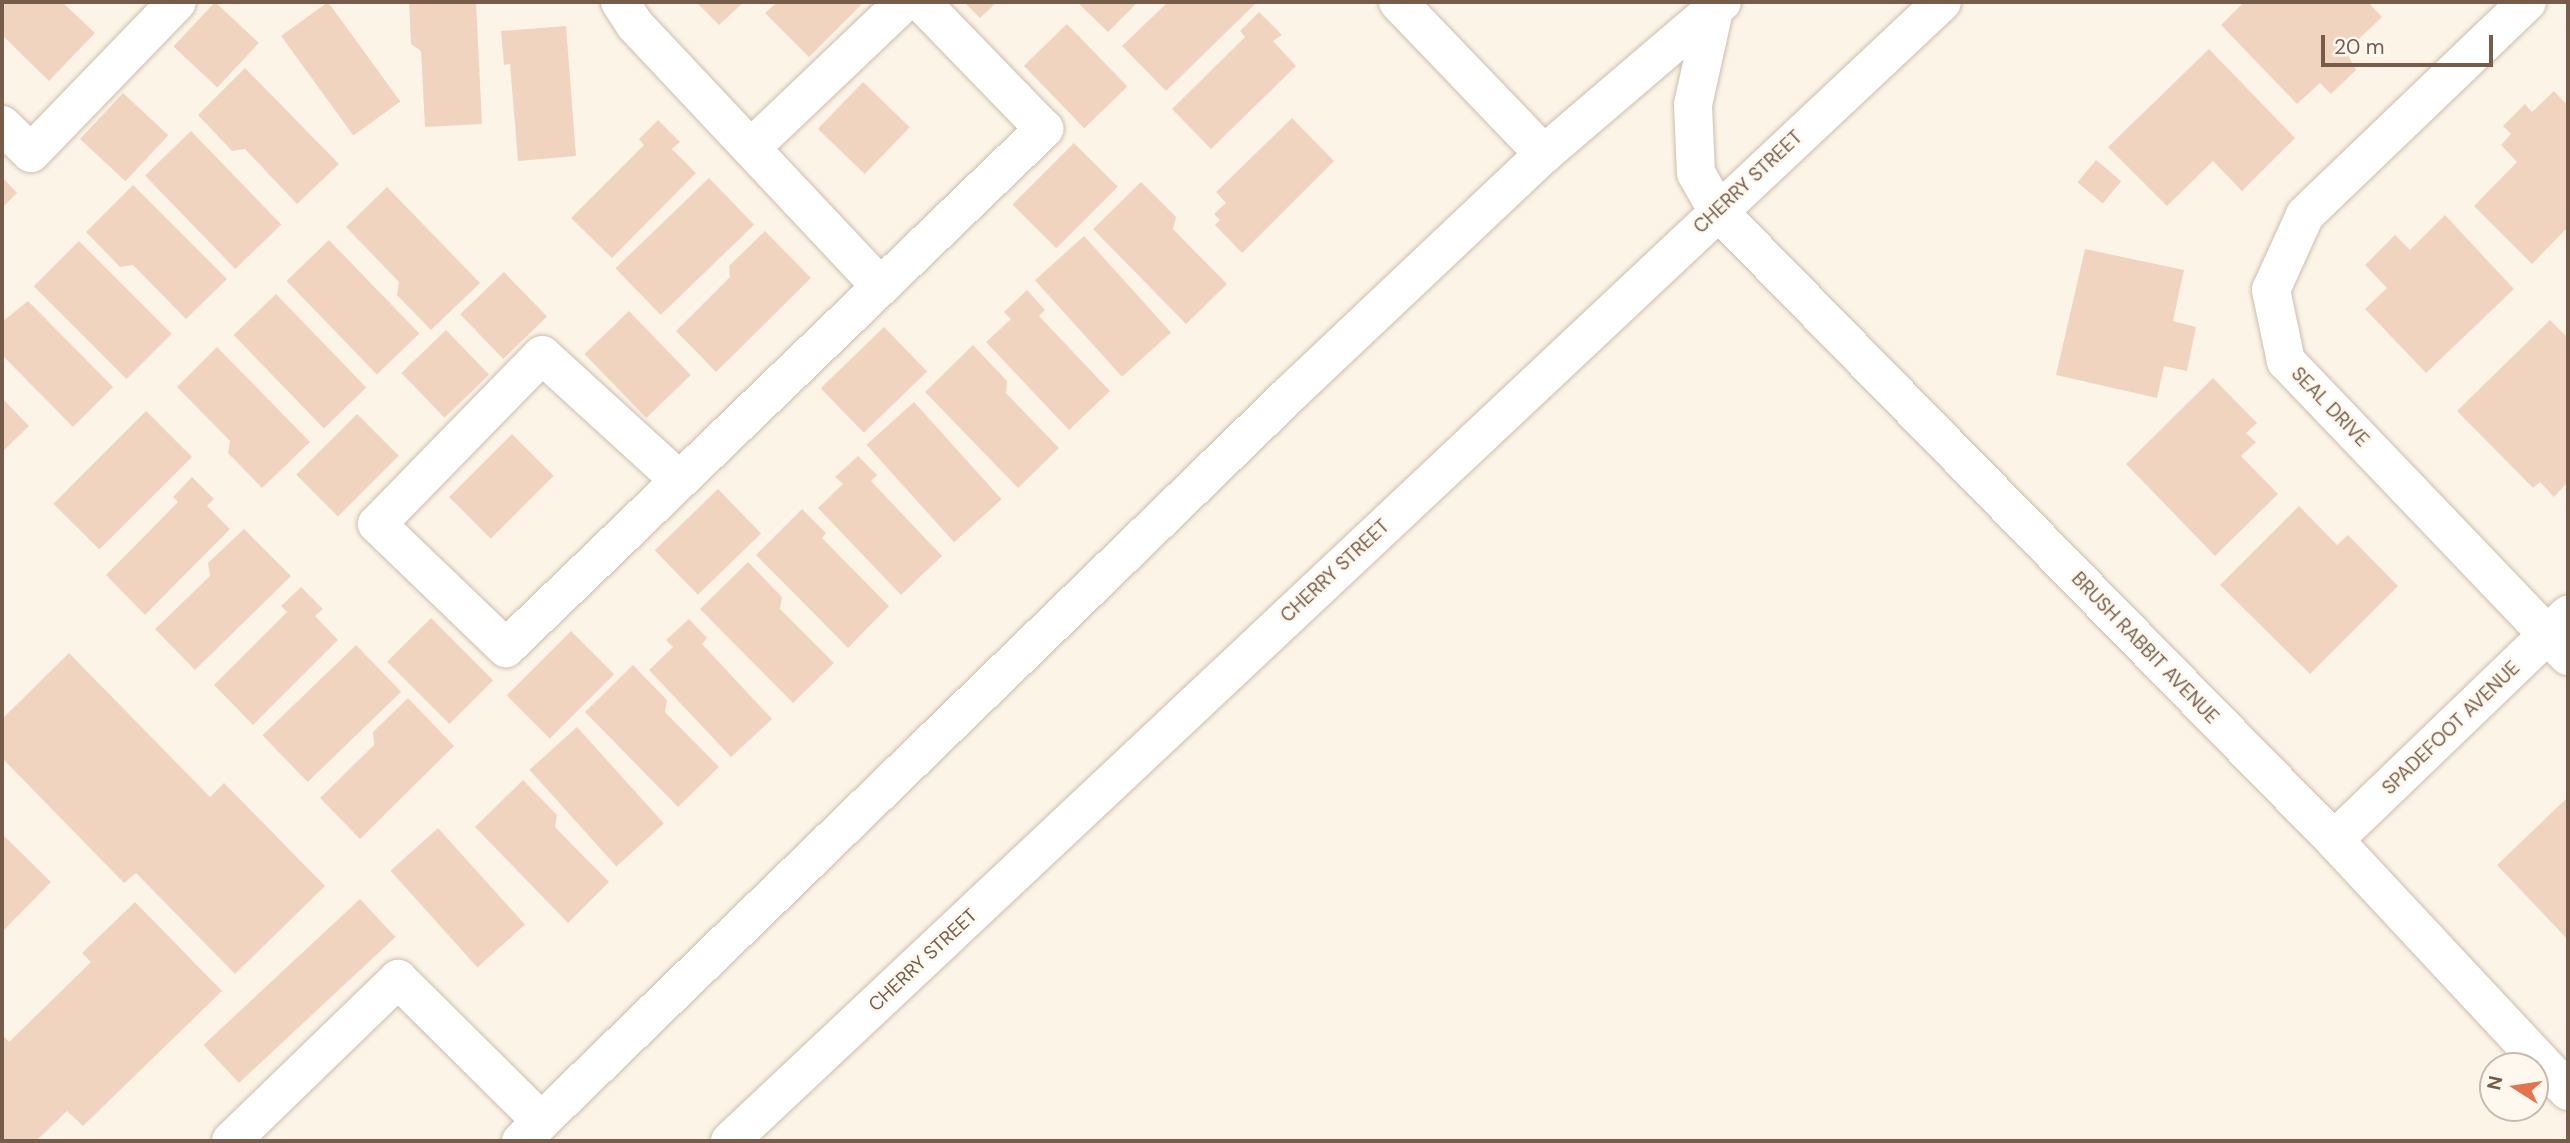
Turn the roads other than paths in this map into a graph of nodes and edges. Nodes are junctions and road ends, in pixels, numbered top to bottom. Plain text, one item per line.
1 (177, 2) edge
2 (620, 2) edge
3 (904, 2) edge
4 (921, 2) edge
5 (1398, 2) edge
6 (1941, 2) edge
7 (2527, 2) edge
8 (1718, 6) edge
9 (2, 125) edge
10 (754, 146) junction
11 (1544, 154) junction
12 (1717, 211) junction
13 (878, 284) junction
14 (679, 480) junction
15 (2561, 636) edge
16 (2333, 840) junction
17 (2568, 1091) edge
18 (531, 1131) edge
19 (231, 1141) edge
20 (730, 1141) edge

1 - 9 street
2 - 10 street
3 - 10 street
4 - 13 street
5 - 11 street
6 - 12 street, CHERRY STREET
7 - 15 street, SEAL DRIVE
8 - 11 street
8 - 12 street, BRUSH RABBIT AVENUE
10 - 13 street
11 - 18 street
12 - 16 street, BRUSH RABBIT AVENUE
12 - 20 street, CHERRY STREET
13 - 14 street
14 - 14 street
15 - 16 street, SPADEFOOT AVENUE
16 - 17 street, BRUSH RABBIT AVENUE
18 - 19 street

